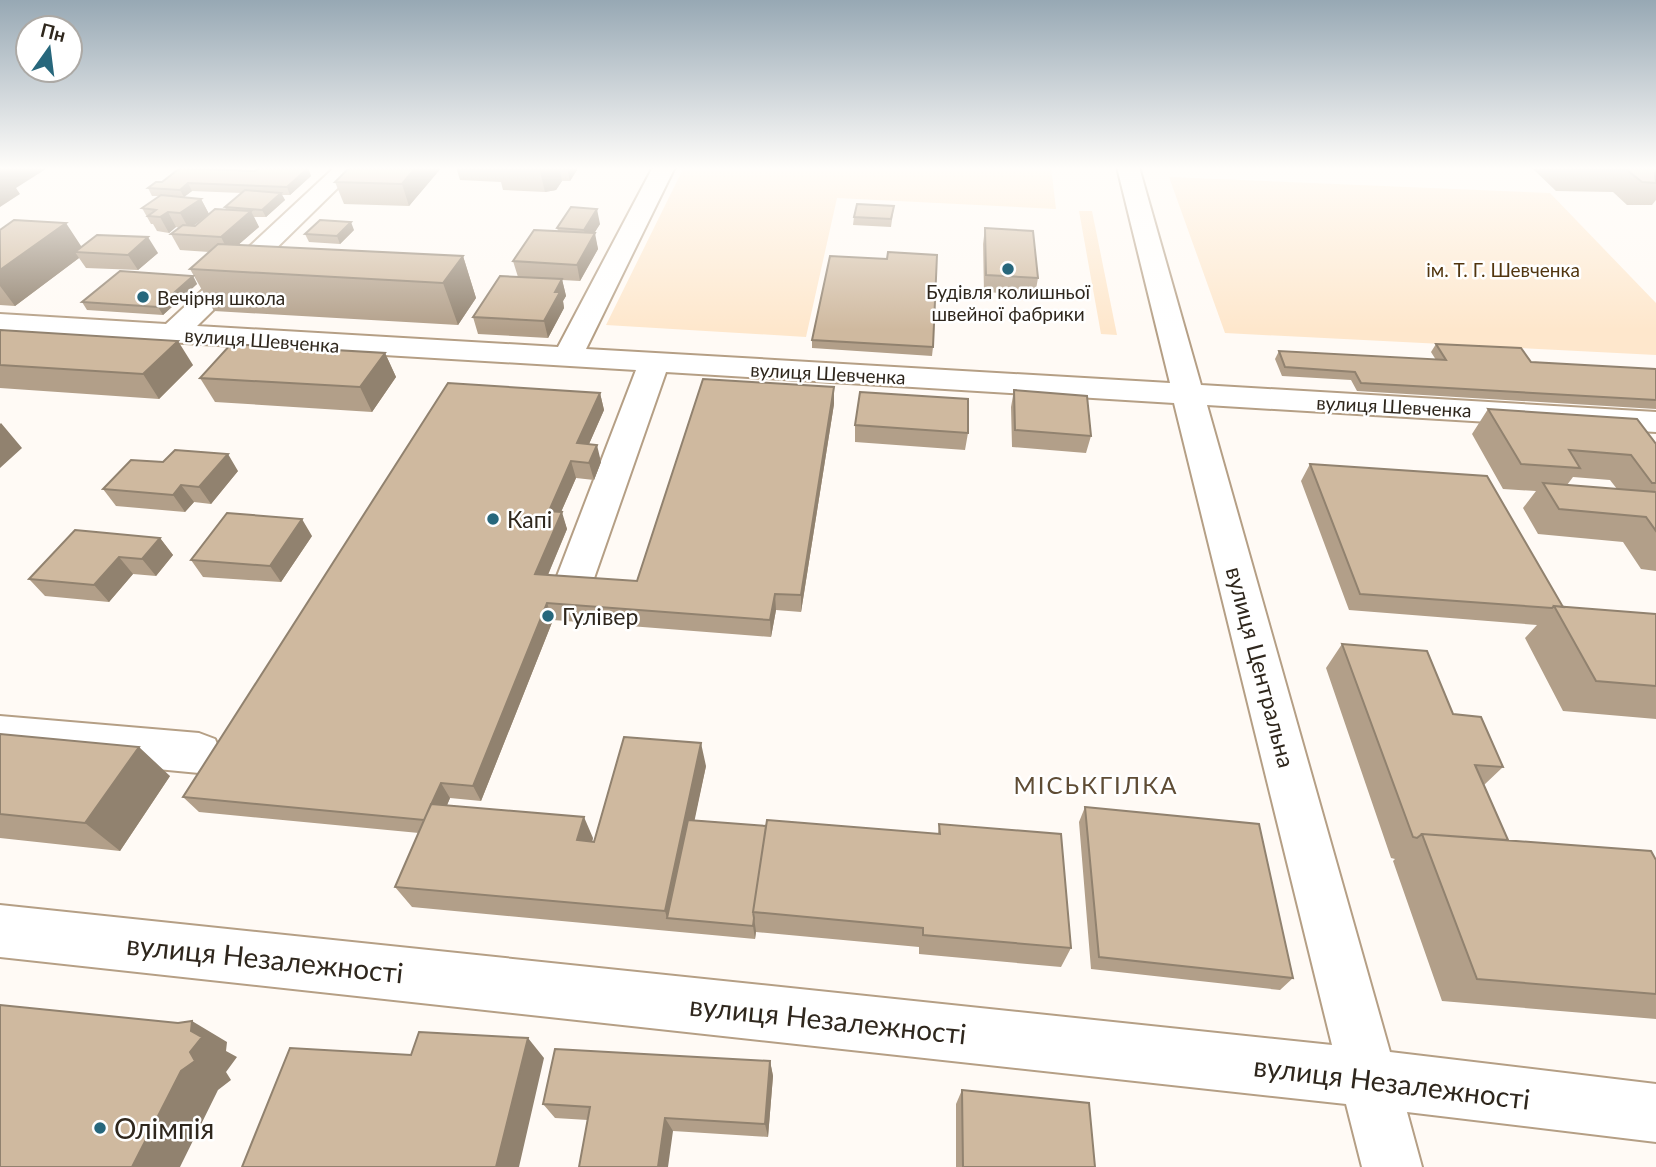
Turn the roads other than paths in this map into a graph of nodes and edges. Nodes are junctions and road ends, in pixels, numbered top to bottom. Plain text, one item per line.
1 (291, 221) edge
2 (636, 221) edge
3 (1143, 221) edge
4 (0, 323) edge
5 (172, 334) junction
6 (567, 358) junction
7 (654, 363) junction
8 (1189, 394) junction
9 (1656, 422) edge
10 (573, 584) edge
11 (0, 736) edge
12 (199, 752) dead end
13 (0, 931) edge
14 (1368, 1078) junction
15 (1656, 1113) edge
16 (1392, 1167) edge

1 - 5 street
2 - 6 street
3 - 8 street, вулиця Центральна
4 - 5 street, вулиця Шевченка
5 - 6 street, вулиця Шевченка
6 - 7 street, вулиця Шевченка
7 - 8 street, вулиця Шевченка
7 - 10 street
8 - 9 street, вулиця Шевченка
8 - 14 street, вулиця Центральна
11 - 12 street
13 - 14 street, вулиця Незалежності
14 - 15 street, вулиця Незалежності
14 - 16 street, вулиця Центральна

